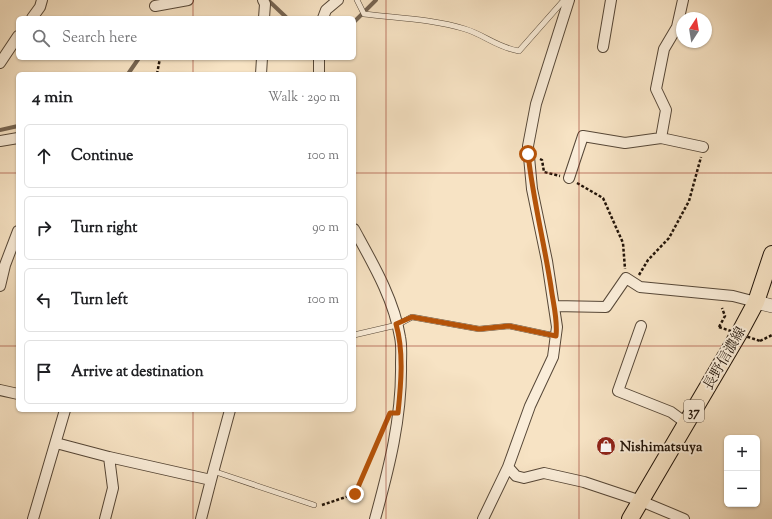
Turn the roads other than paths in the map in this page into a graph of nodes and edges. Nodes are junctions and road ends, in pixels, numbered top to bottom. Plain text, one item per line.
1 (42, 0) edge
2 (188, 0) edge
3 (263, 0) edge
4 (338, 0) edge
5 (357, 0) edge
6 (564, 0) edge
7 (569, 0) edge
8 (611, 0) edge
9 (683, 0) edge
10 (156, 6) dead end
11 (33, 16) edge
12 (264, 16) edge
13 (324, 16) edge
14 (16, 39) edge
15 (603, 47) dead end
16 (262, 60) edge
17 (319, 60) edge
18 (0, 63) edge
19 (261, 72) edge
20 (319, 72) edge
21 (16, 138) edge
22 (661, 138) junction
23 (0, 141) edge
24 (703, 147) road end
25 (569, 178) road end
26 (356, 233) edge
27 (16, 236) edge
28 (772, 254) edge
29 (0, 286) edge
30 (756, 302) junction
31 (554, 306) junction
32 (772, 306) edge
33 (396, 324) junction
34 (641, 326) dead end
35 (356, 334) edge
36 (556, 336) junction
37 (0, 390) edge
38 (16, 394) edge
39 (64, 412) edge
40 (229, 412) edge
41 (686, 423) junction
42 (56, 443) junction
43 (109, 457) junction
44 (508, 467) junction
45 (212, 476) junction
46 (641, 500) junction
47 (314, 505) road end
48 (33, 519) edge
49 (105, 519) edge
50 (201, 519) edge
51 (375, 519) edge
52 (483, 519) edge
53 (630, 519) edge
54 (684, 519) edge

1 - 11 street
2 - 10 street
3 - 12 street
4 - 13 street
5 - 6 lane
7 - 31 street
8 - 15 street
9 - 22 street
14 - 18 street
16 - 19 street
17 - 20 street
21 - 23 street
22 - 24 street
22 - 25 street
26 - 33 street
27 - 29 street
28 - 30 main road, 長野信濃線 / 37
30 - 31 street
30 - 32 street
30 - 41 main road, 長野信濃線 / 37
31 - 36 street
33 - 35 lane
33 - 36 lane
33 - 51 street
34 - 41 street
36 - 44 street
37 - 38 street
39 - 42 street
40 - 45 street
41 - 46 main road, 長野信濃線 / 37
42 - 43 street
42 - 48 street
43 - 45 street
43 - 49 street
44 - 46 street
44 - 52 street
45 - 47 lane
45 - 50 street
46 - 53 main road, 長野信濃線 / 37
46 - 54 street

